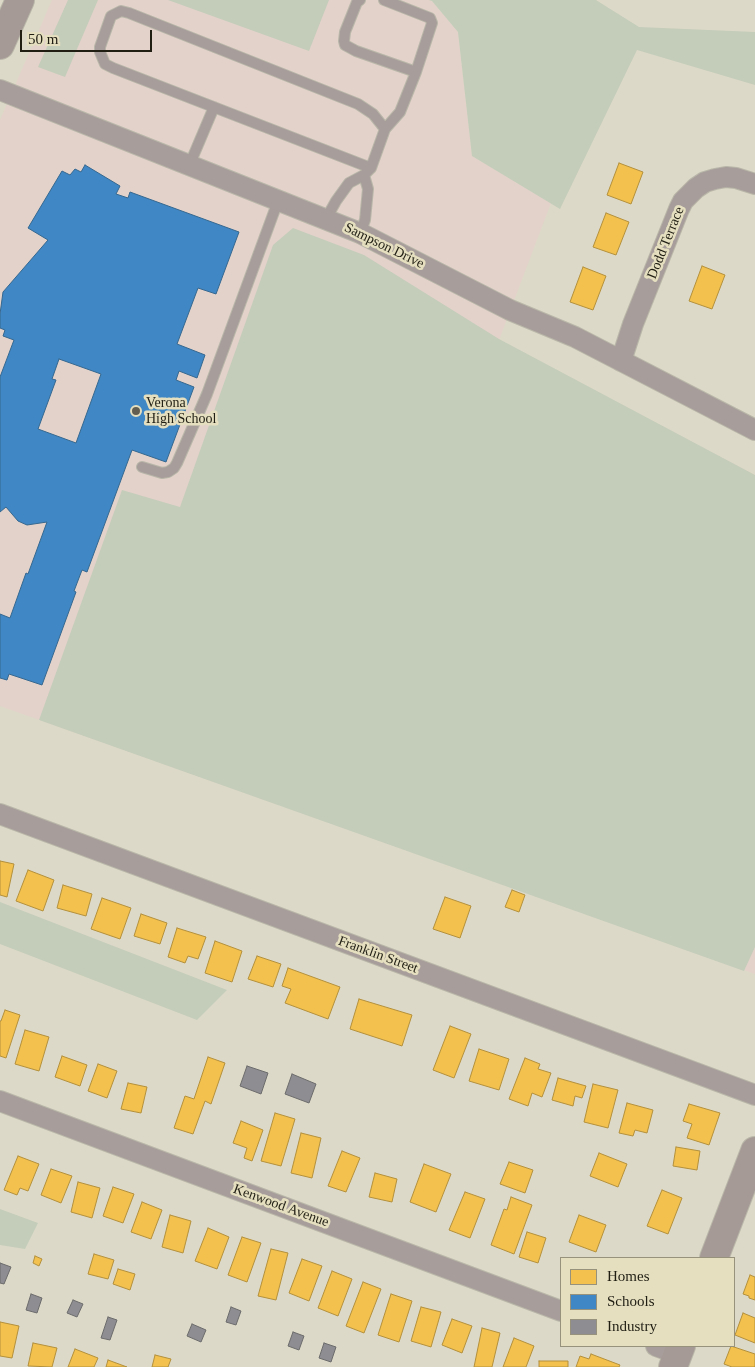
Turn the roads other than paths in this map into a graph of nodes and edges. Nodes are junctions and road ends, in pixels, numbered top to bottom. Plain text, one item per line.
1 (20, 0) edge
2 (360, 0) edge
3 (384, 0) edge
4 (0, 45) edge
5 (416, 72) junction
6 (0, 90) edge
7 (214, 107) junction
8 (385, 129) junction
9 (189, 166) junction
10 (367, 172) junction
11 (755, 184) edge
12 (278, 200) junction
13 (326, 219) junction
14 (360, 233) junction
15 (621, 361) junction
16 (755, 430) edge
17 (142, 467) dead end
18 (0, 814) edge
19 (755, 1095) edge
20 (0, 1101) edge
21 (755, 1151) edge
22 (714, 1257) edge
23 (560, 1310) edge

1 - 4 street
2 - 5 lane
3 - 5 lane
5 - 8 lane
6 - 9 street, Sampson Drive
7 - 8 lane
7 - 9 lane
7 - 10 lane
8 - 10 lane
9 - 12 street, Sampson Drive
10 - 13 lane
10 - 14 lane
11 - 15 street, Dodd Terrace
12 - 13 street, Sampson Drive
12 - 17 lane
13 - 14 street, Sampson Drive
14 - 15 street, Sampson Drive
15 - 16 street, Sampson Drive
18 - 19 street, Franklin Street
20 - 23 street, Kenwood Avenue
21 - 22 street

